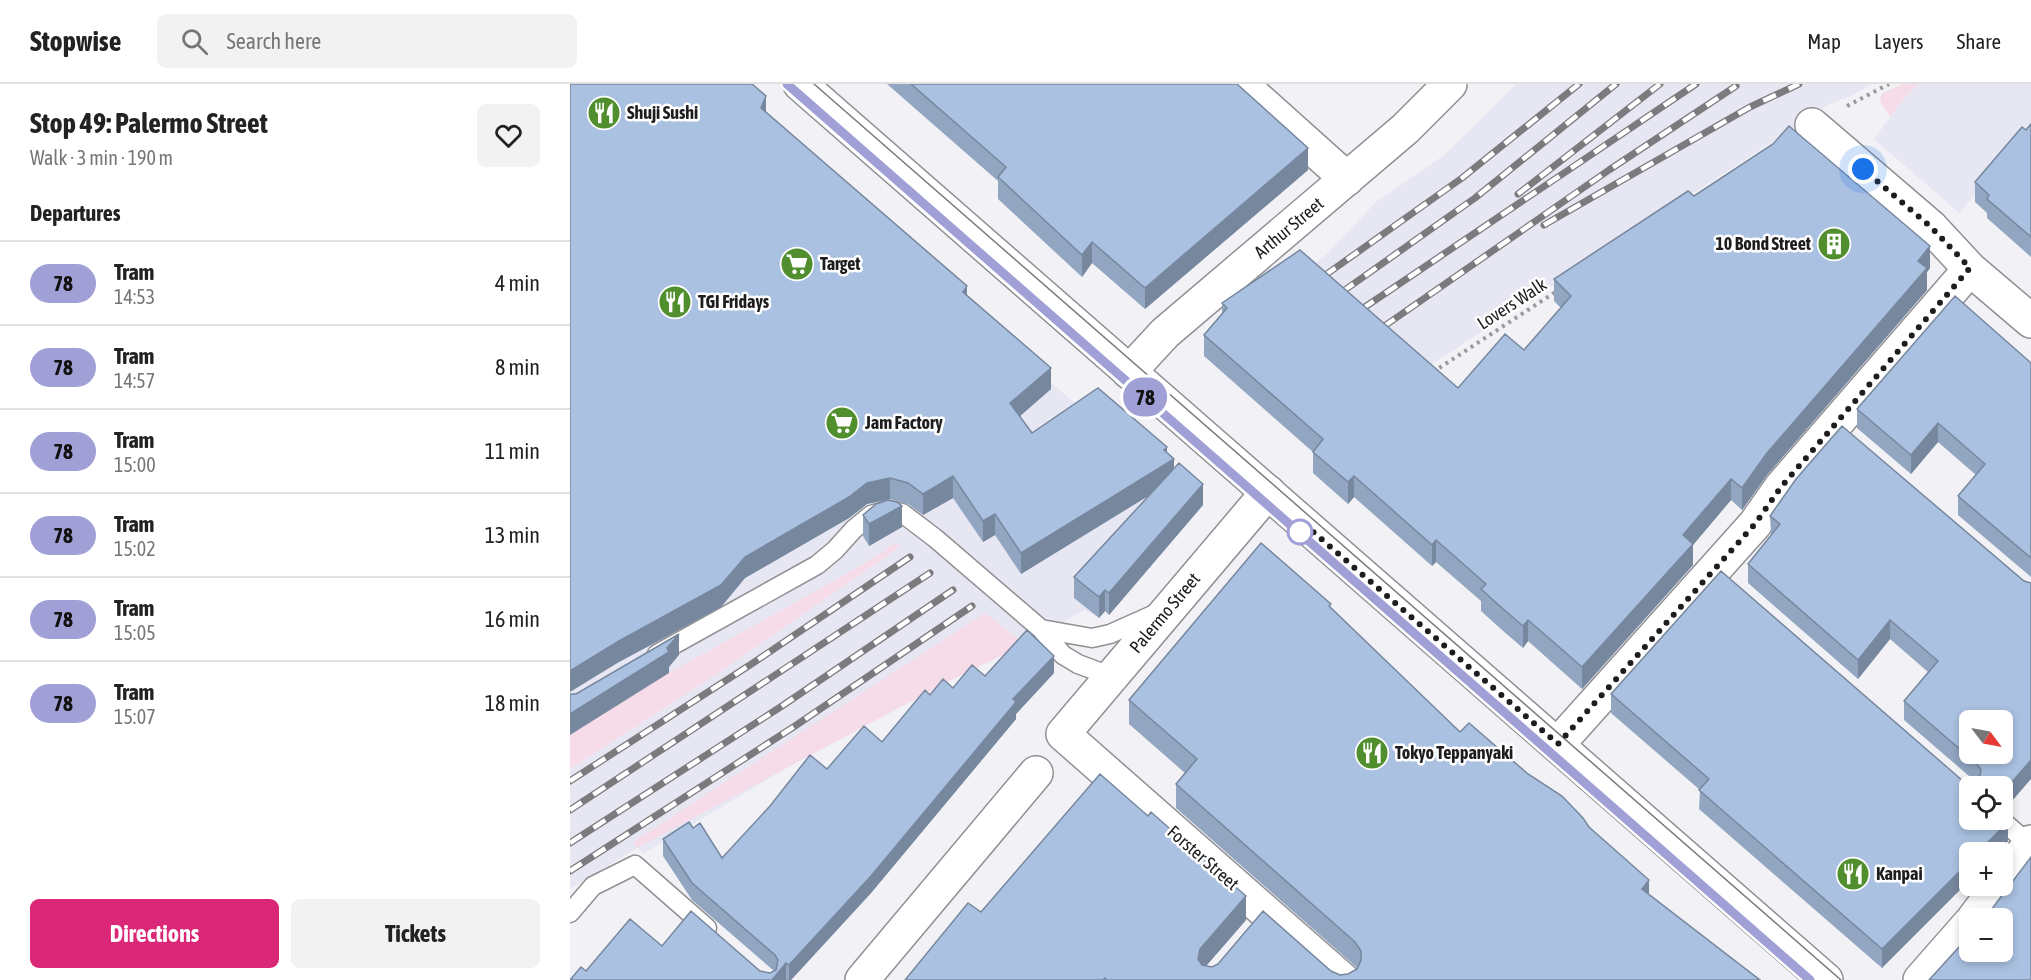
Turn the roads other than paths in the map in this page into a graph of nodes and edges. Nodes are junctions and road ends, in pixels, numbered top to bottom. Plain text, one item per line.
1 (800, 84) edge
2 (1241, 84) edge
3 (1450, 84) edge
4 (1812, 125) dead end
5 (1347, 179) junction
6 (1970, 268) junction
7 (2031, 321) edge
8 (1129, 372) junction
9 (1268, 492) junction
10 (1170, 608) junction
11 (1041, 629) junction
12 (646, 660) edge
13 (1113, 677) junction
14 (1064, 734) joint
15 (1558, 744) junction
16 (1036, 773) dead end
17 (2013, 829) edge
18 (2030, 843) edge
19 (2013, 866) edge
20 (1991, 896) edge
21 (1982, 908) edge
22 (570, 913) edge
23 (1959, 936) edge
24 (723, 942) edge
25 (862, 980) edge
26 (1343, 980) edge
27 (1826, 980) edge
28 (1920, 980) edge

1 - 8 street
2 - 5 street
3 - 5 street, Arthur Street
4 - 6 street
5 - 8 street, Arthur Street
6 - 7 street
6 - 15 street
8 - 9 street
9 - 10 street, Palermo Street
9 - 15 street
10 - 11 lane
10 - 13 street, Palermo Street
11 - 12 lane
11 - 13 lane
13 - 14 street, Palermo Street
14 - 26 street, Forster Street
15 - 27 street
16 - 25 street
17 - 18 lane
18 - 19 street
20 - 21 street
22 - 24 lane
23 - 28 street

